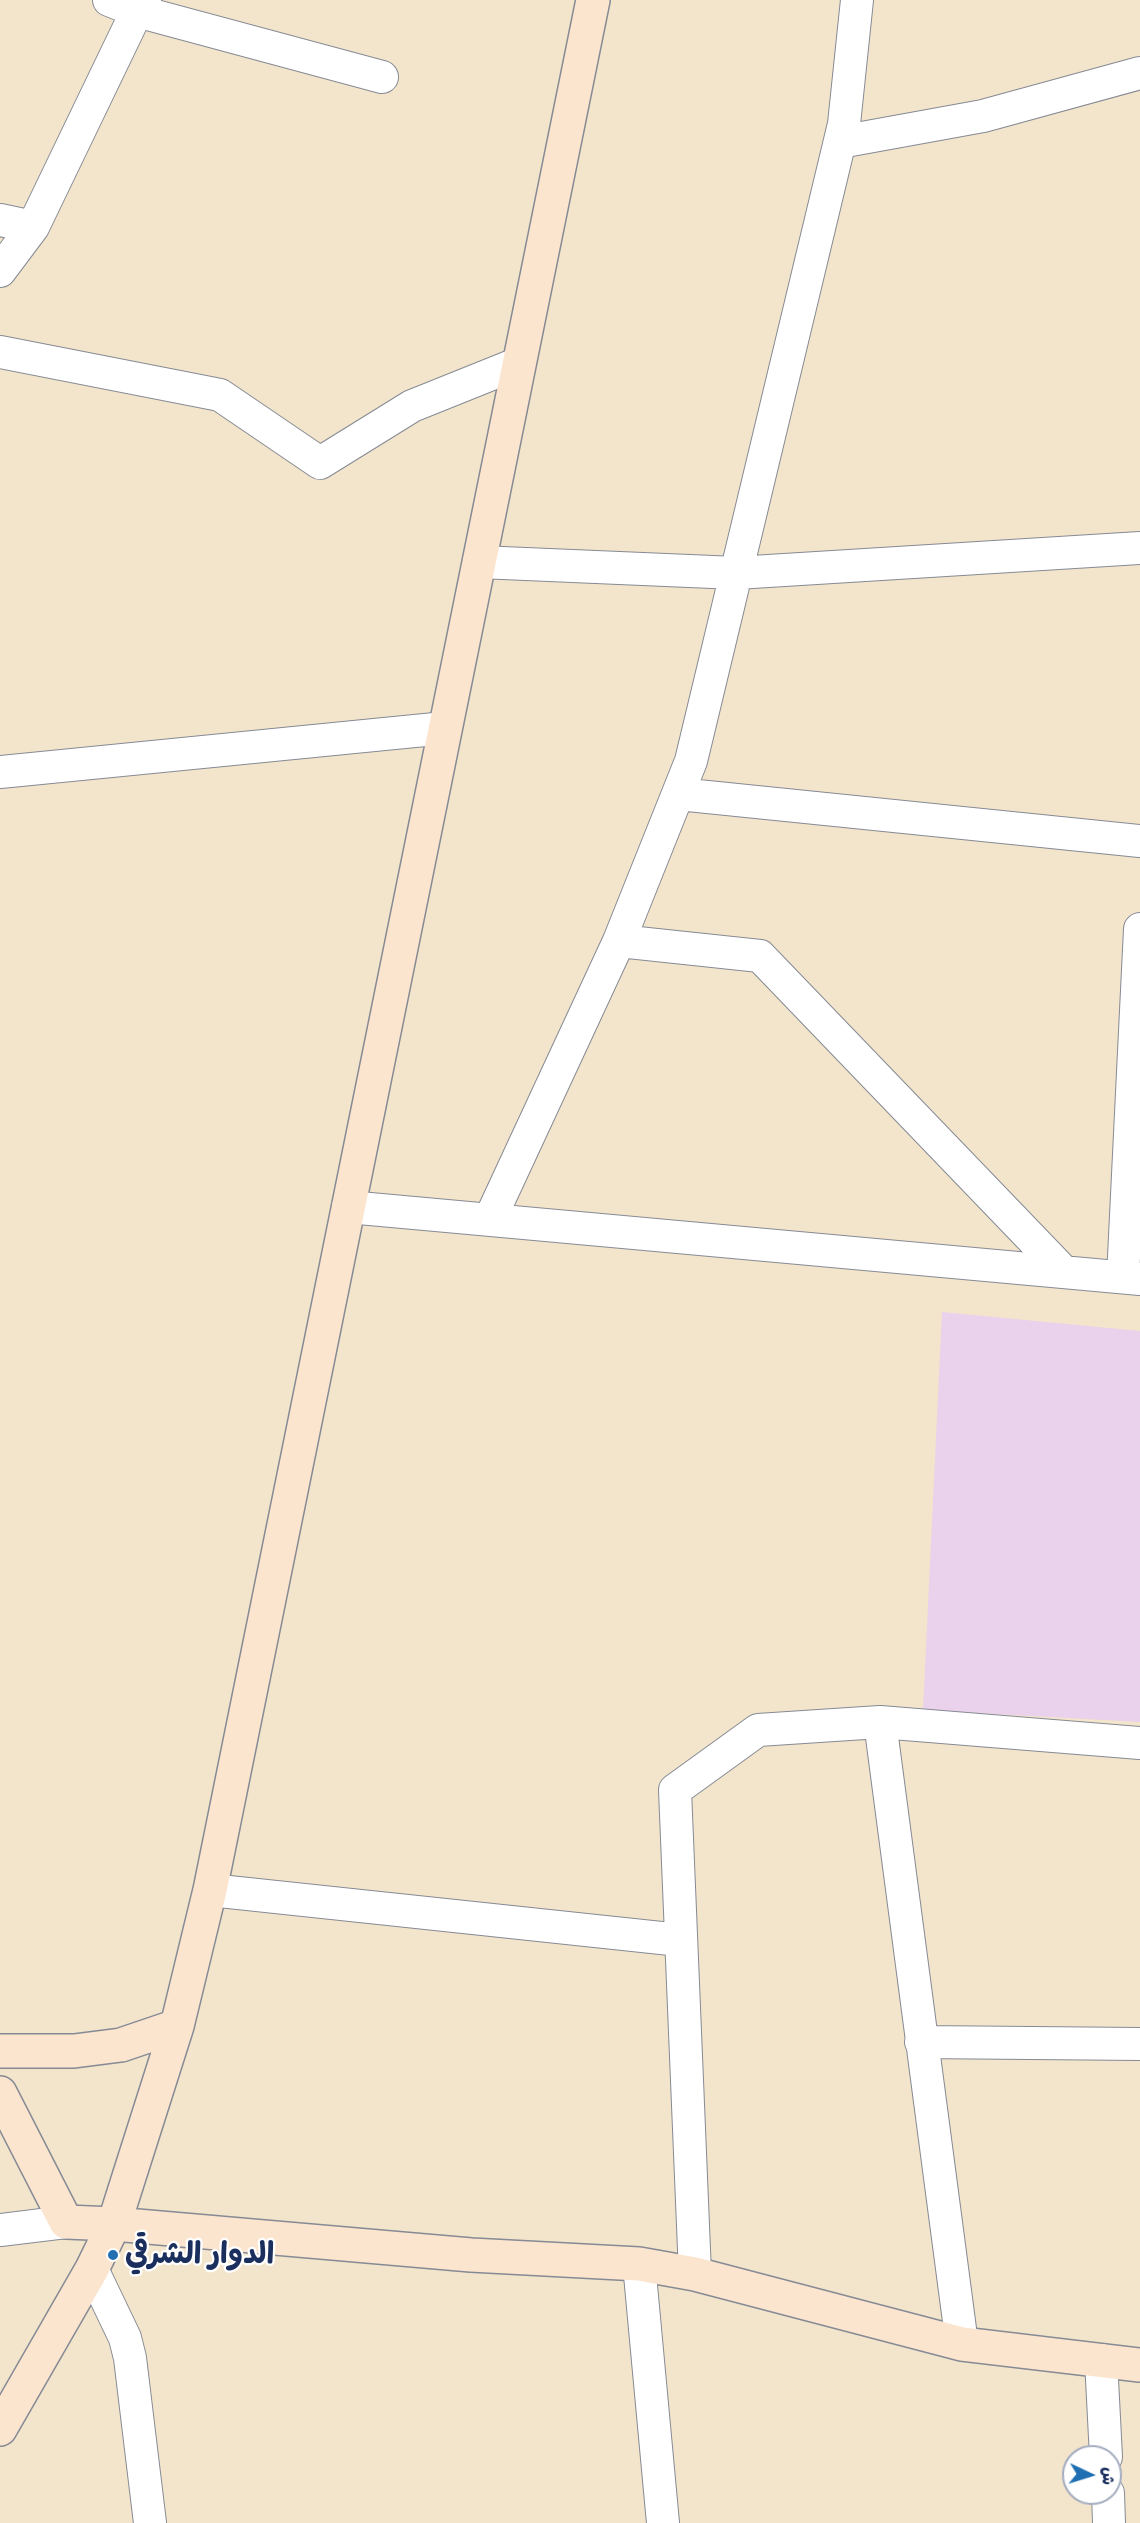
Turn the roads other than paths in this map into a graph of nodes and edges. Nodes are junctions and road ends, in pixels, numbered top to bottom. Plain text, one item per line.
1 (592, 0) edge
2 (857, 0) edge
3 (130, 4) edge
4 (1140, 73) edge
5 (382, 77) dead end
6 (840, 142) junction
7 (0, 220) edge
8 (33, 227) junction
9 (0, 270) edge
10 (0, 352) edge
11 (519, 363) junction
12 (1140, 548) edge
13 (479, 562) junction
14 (736, 573) junction
15 (445, 728) junction
16 (0, 772) edge
17 (678, 794) junction
18 (1140, 841) edge
19 (1140, 929) edge
20 (620, 941) junction
21 (348, 1207) junction
22 (490, 1219) junction
23 (1064, 1272) junction
24 (1132, 1278) edge
25 (880, 1722) junction
26 (1140, 1743) edge
27 (210, 1890) junction
28 (680, 1940) junction
29 (177, 2026) junction
30 (921, 2042) junction
31 (1140, 2044) edge
32 (0, 2051) edge
33 (0, 2093) edge
34 (66, 2222) junction
35 (114, 2224) junction
36 (0, 2230) edge
37 (639, 2265) junction
38 (92, 2269) junction
39 (695, 2274) junction
40 (962, 2344) junction
41 (1101, 2360) junction
42 (1140, 2365) edge
43 (0, 2429) edge
44 (1105, 2445) edge
45 (1108, 2505) edge
46 (150, 2523) edge
47 (663, 2523) edge
48 (1109, 2523) edge

1 - 11 main road
2 - 6 street
3 - 5 street
3 - 8 street
4 - 6 street
6 - 14 street
7 - 8 street
8 - 9 street
10 - 11 street
11 - 13 main road
12 - 14 street
13 - 14 street
13 - 15 main road
14 - 17 street
15 - 16 street
15 - 21 main road
17 - 18 street
17 - 20 street
19 - 24 street
20 - 22 street
20 - 23 street
21 - 22 street
21 - 27 main road
22 - 23 street
23 - 24 street
25 - 26 street
25 - 28 street
25 - 30 street
27 - 28 street
27 - 29 main road
28 - 39 street
29 - 32 main road
29 - 35 main road
30 - 31 street
30 - 40 street
33 - 34 main road
34 - 35 main road
34 - 36 street
35 - 37 main road
35 - 38 main road
37 - 39 main road
37 - 47 street
38 - 43 main road
38 - 46 street
39 - 40 main road
40 - 41 main road
41 - 42 main road
41 - 44 street
45 - 48 street

